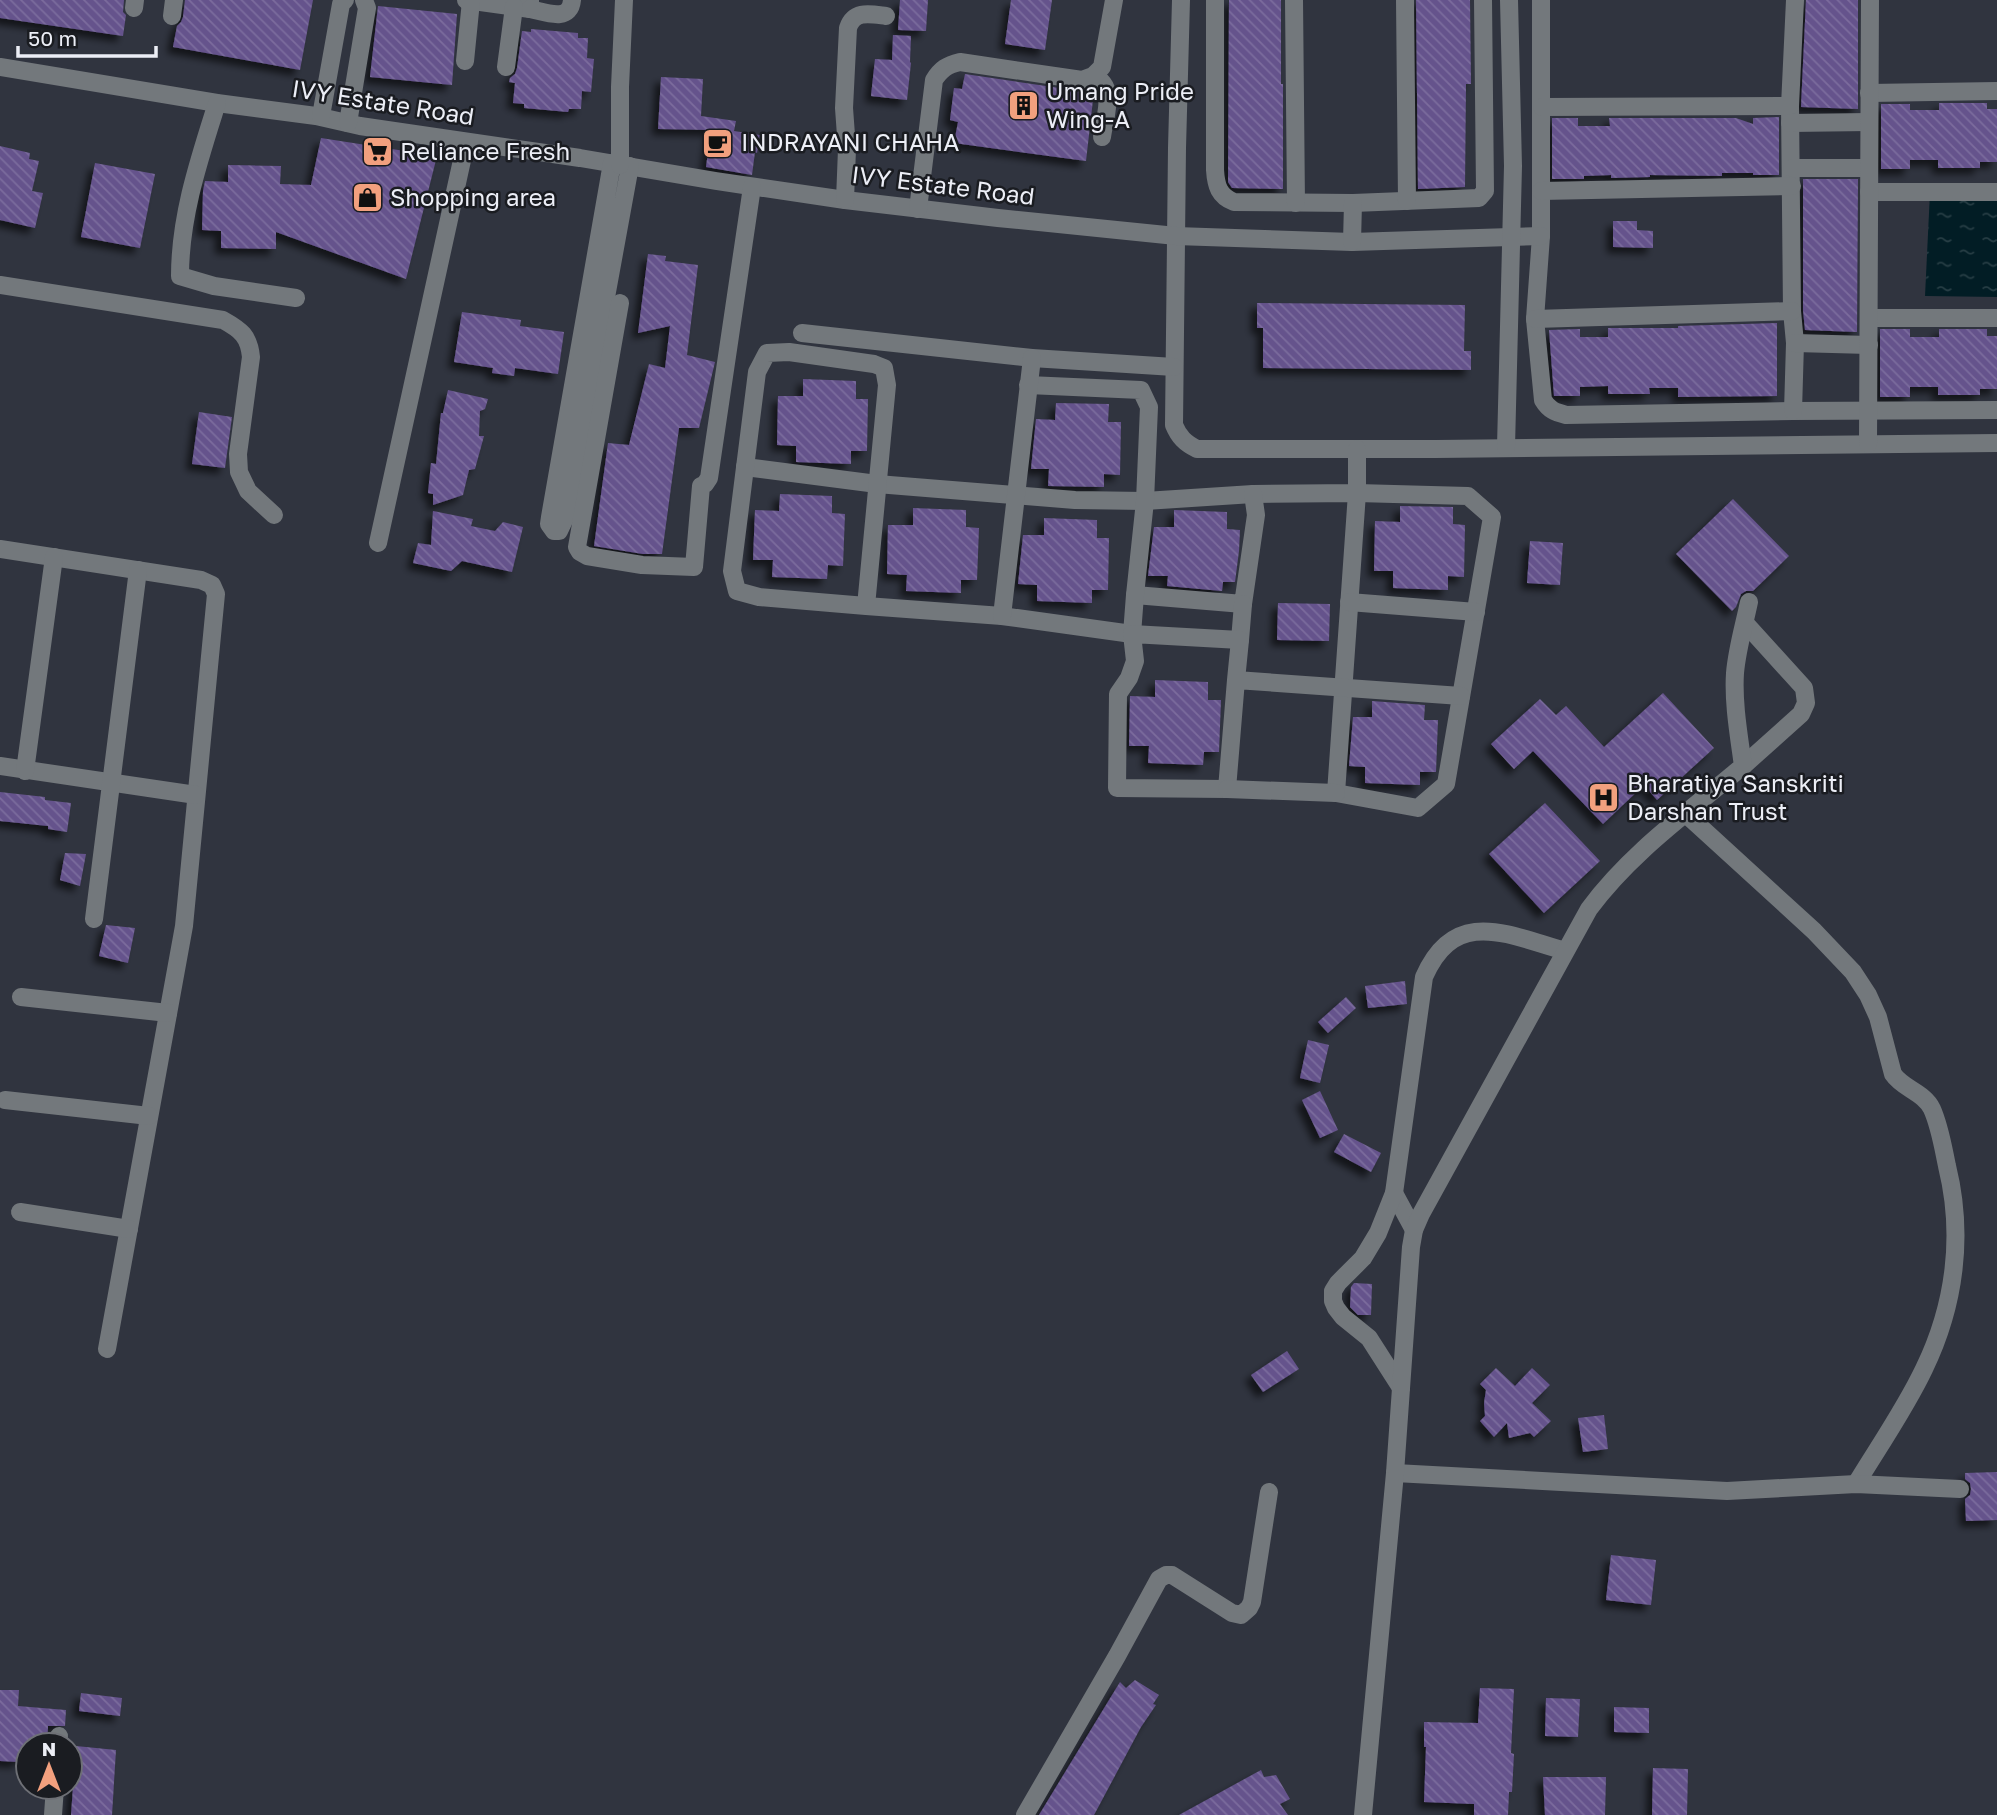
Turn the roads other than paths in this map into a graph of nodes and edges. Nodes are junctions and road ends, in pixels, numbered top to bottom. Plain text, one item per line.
1 (345, 0) edge
2 (364, 0) edge
3 (468, 0) edge
4 (572, 0) edge
5 (624, 0) edge
6 (1114, 0) edge
7 (1181, 0) edge
8 (1215, 0) edge
9 (1294, 0) edge
10 (1405, 0) edge
11 (1483, 0) edge
12 (1509, 0) edge
13 (1541, 0) edge
14 (1795, 0) edge
15 (1870, 0) edge
16 (525, 5) edge
17 (887, 16) dead end
18 (1541, 40) junction
19 (1510, 42) junction
20 (465, 61) dead end
21 (0, 67) edge
22 (506, 67) dead end
23 (1093, 76) junction
24 (1997, 91) edge
25 (1870, 93) junction
26 (217, 103) junction
27 (1542, 107) junction
28 (1790, 114) junction
29 (321, 116) junction
30 (1870, 122) junction
31 (348, 123) junction
32 (1102, 137) dead end
33 (466, 142) junction
34 (621, 165) junction
35 (1869, 168) junction
36 (1792, 177) junction
37 (752, 187) junction
38 (1541, 191) junction
39 (1869, 192) junction
40 (1997, 192) edge
41 (845, 200) junction
42 (1407, 201) junction
43 (1296, 203) junction
44 (1353, 203) junction
45 (918, 208) junction
46 (1176, 236) junction
47 (1541, 236) junction
48 (1512, 237) junction
49 (1352, 242) junction
50 (0, 285) edge
51 (296, 298) dead end
52 (620, 303) dead end
53 (1792, 311) junction
54 (1869, 318) junction
55 (1997, 318) edge
56 (1535, 319) junction
57 (802, 332) dead end
58 (1795, 343) junction
59 (1869, 345) junction
60 (595, 353) junction
61 (1032, 358) junction
62 (1174, 367) junction
63 (1028, 385) junction
64 (1997, 410) edge
65 (1793, 411) junction
66 (1869, 411) junction
67 (1997, 443) edge
68 (1868, 444) junction
69 (1506, 447) junction
70 (1357, 449) junction
71 (745, 467) junction
72 (877, 484) junction
73 (1357, 493) junction
74 (1253, 494) junction
75 (1016, 497) junction
76 (1145, 501) junction
77 (274, 515) dead end
78 (378, 544) dead end
79 (0, 549) edge
80 (54, 557) junction
81 (138, 570) junction
82 (1135, 595) junction
83 (1349, 602) junction
84 (1749, 602) dead end
85 (1243, 604) junction
86 (866, 606) junction
87 (1476, 612) junction
88 (1002, 616) junction
89 (1745, 623) junction
90 (1132, 634) junction
91 (1240, 640) junction
92 (1236, 680) junction
93 (1343, 688) junction
94 (1461, 696) junction
95 (0, 766) edge
96 (1743, 766) junction
97 (25, 771) junction
98 (111, 783) junction
99 (1227, 789) junction
100 (1336, 793) junction
101 (197, 795) junction
102 (1686, 814) junction
103 (94, 919) dead end
104 (1565, 951) junction
105 (22, 997) dead end
106 (168, 1013) junction
107 (5, 1100) dead end
108 (149, 1116) junction
109 (1394, 1193) junction
110 (20, 1212) dead end
111 (129, 1229) junction
112 (1414, 1230) junction
113 (107, 1349) dead end
114 (1401, 1388) junction
115 (1395, 1473) junction
116 (1856, 1484) junction
117 (1960, 1489) dead end
118 (1269, 1492) dead end
119 (1026, 1815) edge
120 (1363, 1815) edge

1 - 29 street
2 - 31 street
3 - 16 street
3 - 20 street
4 - 16 street
5 - 34 street
6 - 23 street
7 - 46 street
8 - 43 street
9 - 43 street
10 - 42 street
11 - 42 street
12 - 19 street
13 - 18 street
14 - 28 street
15 - 25 street
16 - 22 street
17 - 41 street
18 - 19 street
18 - 27 street
19 - 48 street
21 - 26 street, IVY Estate Road
23 - 32 street
23 - 45 street
24 - 25 street
25 - 30 street
26 - 29 street, IVY Estate Road
26 - 51 street
27 - 28 street
27 - 38 street
28 - 30 street
28 - 36 street
29 - 31 street, IVY Estate Road
30 - 35 street
31 - 33 street, IVY Estate Road
33 - 34 street, IVY Estate Road
33 - 78 street
34 - 37 street, IVY Estate Road
34 - 60 street
35 - 36 street
35 - 39 street
36 - 38 street
36 - 53 street
37 - 41 street, IVY Estate Road
37 - 60 street
38 - 47 street
39 - 40 street
39 - 54 street
41 - 45 street, IVY Estate Road
42 - 44 street
43 - 44 street
44 - 49 street
45 - 46 street, IVY Estate Road
46 - 49 street, IVY Estate Road
46 - 62 street
47 - 48 street, IVY Estate Road
47 - 56 street
48 - 49 street, IVY Estate Road
48 - 69 street
50 - 77 street
52 - 60 street
53 - 56 street
53 - 58 street
54 - 55 street
54 - 59 street
56 - 65 street
57 - 61 street
58 - 59 street
58 - 65 street
59 - 66 street
60 - 60 street
61 - 62 street
61 - 63 street
62 - 70 street
63 - 75 street
63 - 76 street
64 - 66 street
65 - 66 street
66 - 68 street
67 - 68 street
68 - 69 street
69 - 70 street
70 - 73 street
71 - 72 street
71 - 72 street
71 - 86 street
72 - 75 street
72 - 86 street
73 - 74 street
73 - 83 street
73 - 87 street
74 - 76 street
74 - 85 street
75 - 76 street
75 - 88 street
76 - 82 street
79 - 80 street
80 - 81 street
80 - 97 street
81 - 98 street
81 - 101 street
82 - 85 street
82 - 90 street
83 - 87 street
83 - 93 street
84 - 89 street
85 - 91 street
86 - 88 street
87 - 94 street
88 - 90 street
89 - 96 street
89 - 96 street
90 - 91 street
90 - 99 street
91 - 92 street
92 - 93 street
92 - 99 street
93 - 94 street
93 - 100 street
94 - 100 street
95 - 97 street
96 - 102 street
97 - 98 street
98 - 101 street
98 - 103 street
99 - 100 street
101 - 106 street
102 - 104 street
102 - 116 street
104 - 109 street
104 - 112 street
105 - 106 street
106 - 108 street
107 - 108 street
108 - 111 street
109 - 112 street
109 - 114 street
110 - 111 street
111 - 113 street
112 - 114 street
114 - 115 street
115 - 116 street
115 - 120 street
116 - 117 street
118 - 119 street

